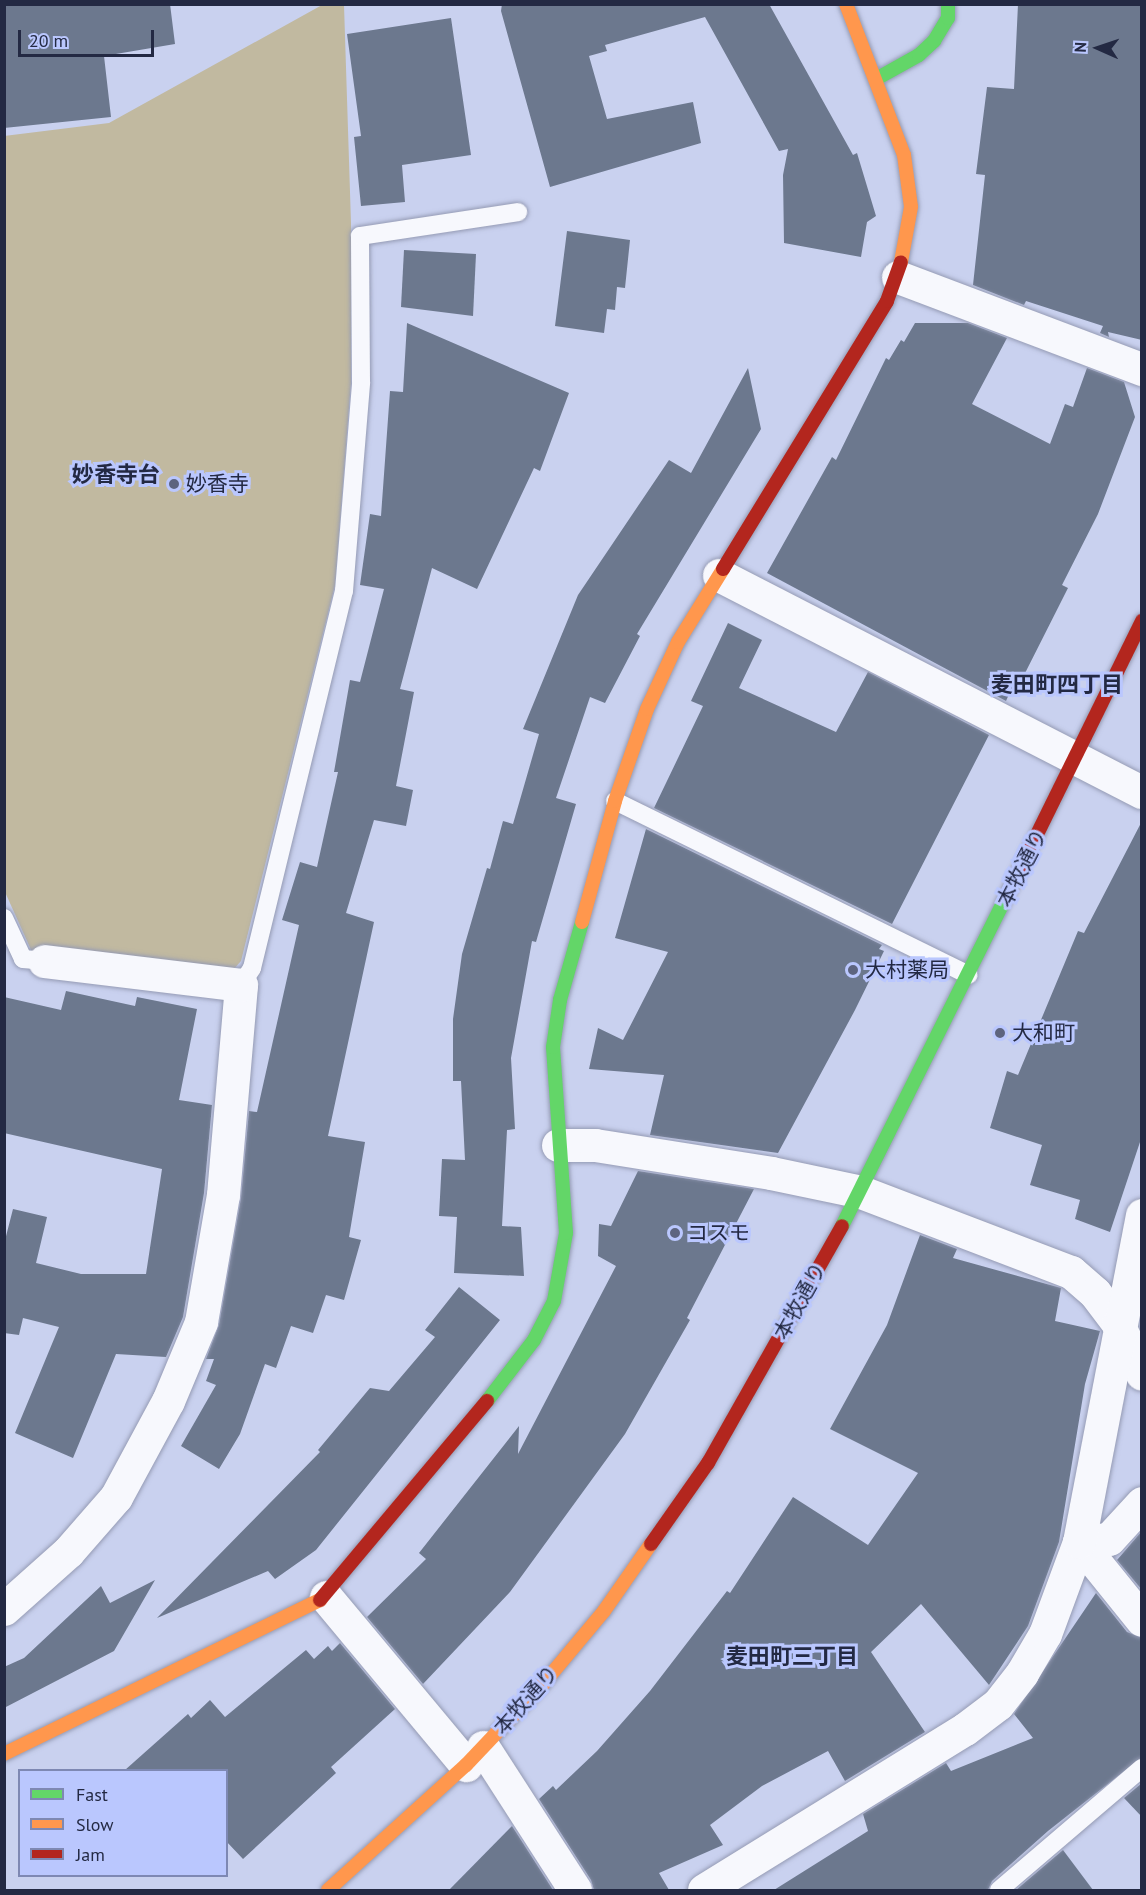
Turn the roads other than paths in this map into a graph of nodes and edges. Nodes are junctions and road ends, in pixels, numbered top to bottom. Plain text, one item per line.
1 (846, 4) edge
2 (948, 4) edge
3 (876, 79) junction
4 (518, 212) dead end
5 (898, 277) junction
6 (1142, 369) edge
7 (719, 574) junction
8 (1142, 621) edge
9 (1077, 759) junction
10 (1142, 792) edge
11 (615, 801) junction
12 (4, 918) edge
13 (44, 961) joint
14 (969, 975) junction
15 (241, 986) junction
16 (558, 1144) junction
17 (861, 1192) junction
18 (1142, 1215) edge
19 (1118, 1324) junction
20 (1142, 1374) edge
21 (1142, 1503) edge
22 (1079, 1542) junction
23 (326, 1597) junction
24 (4, 1610) edge
25 (1142, 1620) edge
26 (4, 1754) edge
27 (475, 1756) junction
28 (1142, 1768) edge
29 (328, 1890) edge
30 (575, 1890) edge
31 (704, 1890) edge
32 (999, 1890) edge

1 - 3 street
2 - 3 street
3 - 5 street
4 - 15 lane
5 - 6 street
5 - 7 street
7 - 9 street
7 - 11 street
8 - 9 street, 本牧通り
9 - 10 street
9 - 14 street, 本牧通り
11 - 14 lane
11 - 16 street
12 - 13 lane
13 - 15 street
14 - 17 street, 本牧通り
15 - 24 street
16 - 17 street
16 - 23 street
17 - 19 street
17 - 27 street, 本牧通り
18 - 19 street
19 - 20 street
19 - 22 street
21 - 22 street
22 - 25 street
22 - 31 street
23 - 26 street
23 - 27 street
27 - 29 street, 本牧通り
27 - 30 street
28 - 32 lane

